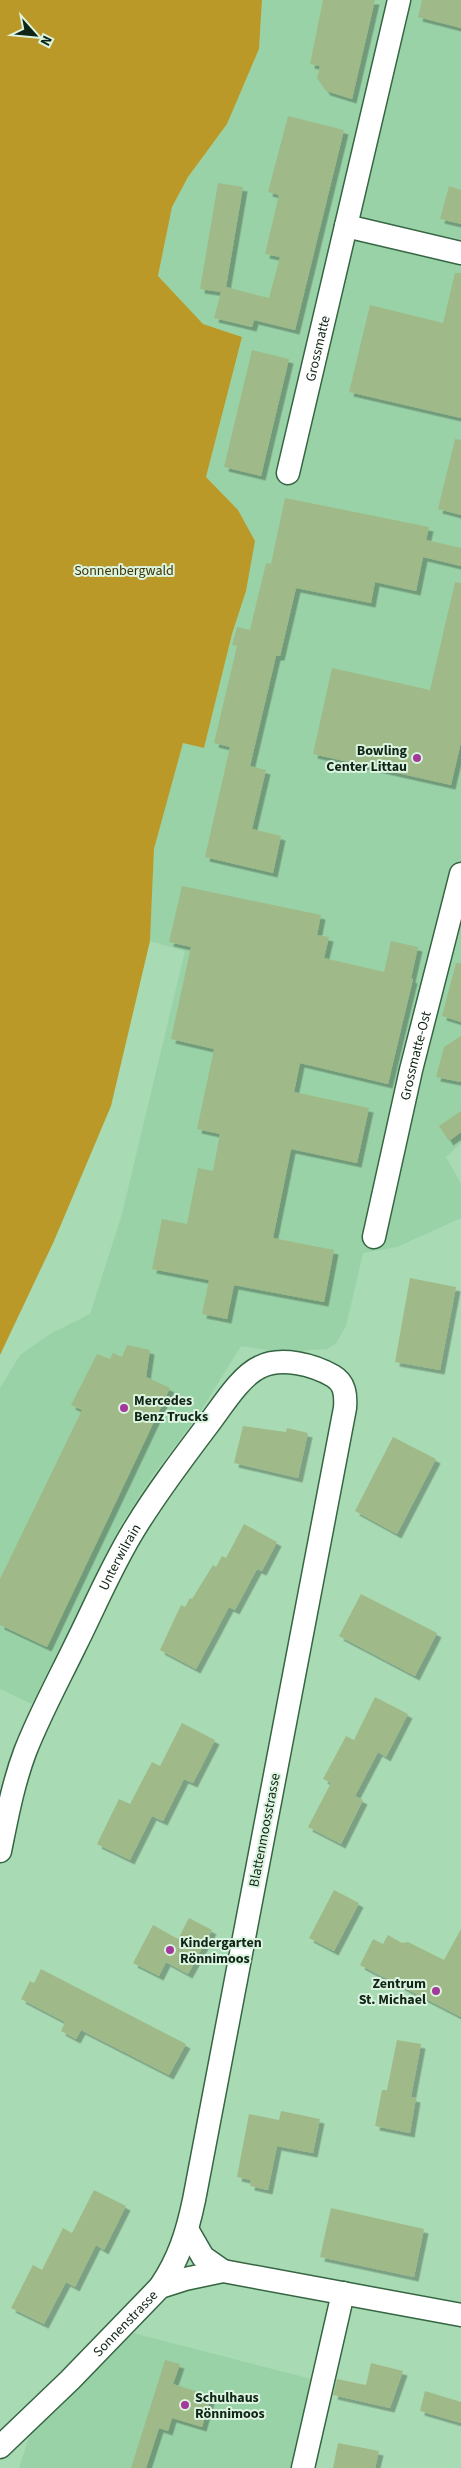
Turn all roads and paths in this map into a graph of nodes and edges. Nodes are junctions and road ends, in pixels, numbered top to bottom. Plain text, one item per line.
1 (399, 0) edge
2 (346, 226) junction
3 (461, 253) edge
4 (288, 473) dead end
5 (461, 874) edge
6 (374, 1237) dead end
7 (336, 1378) joint
8 (0, 1851) edge
9 (188, 2231) junction
10 (223, 2271) junction
11 (160, 2287) junction
12 (343, 2294) junction
13 (461, 2315) edge
14 (0, 2447) edge
15 (303, 2468) edge

1 - 2 street, Grossmatte
2 - 3 street
2 - 4 street, Grossmatte
5 - 6 street, Grossmatte-Ost
7 - 8 street, Unterwilrain
7 - 9 street, Blattenmoosstrasse
9 - 10 street
9 - 11 street, Blattenmoosstrasse
10 - 11 street, Sonnenstrasse
10 - 12 street, Sonnenstrasse
11 - 14 street, Sonnenstrasse
12 - 13 street, Sonnenstrasse
12 - 15 street

